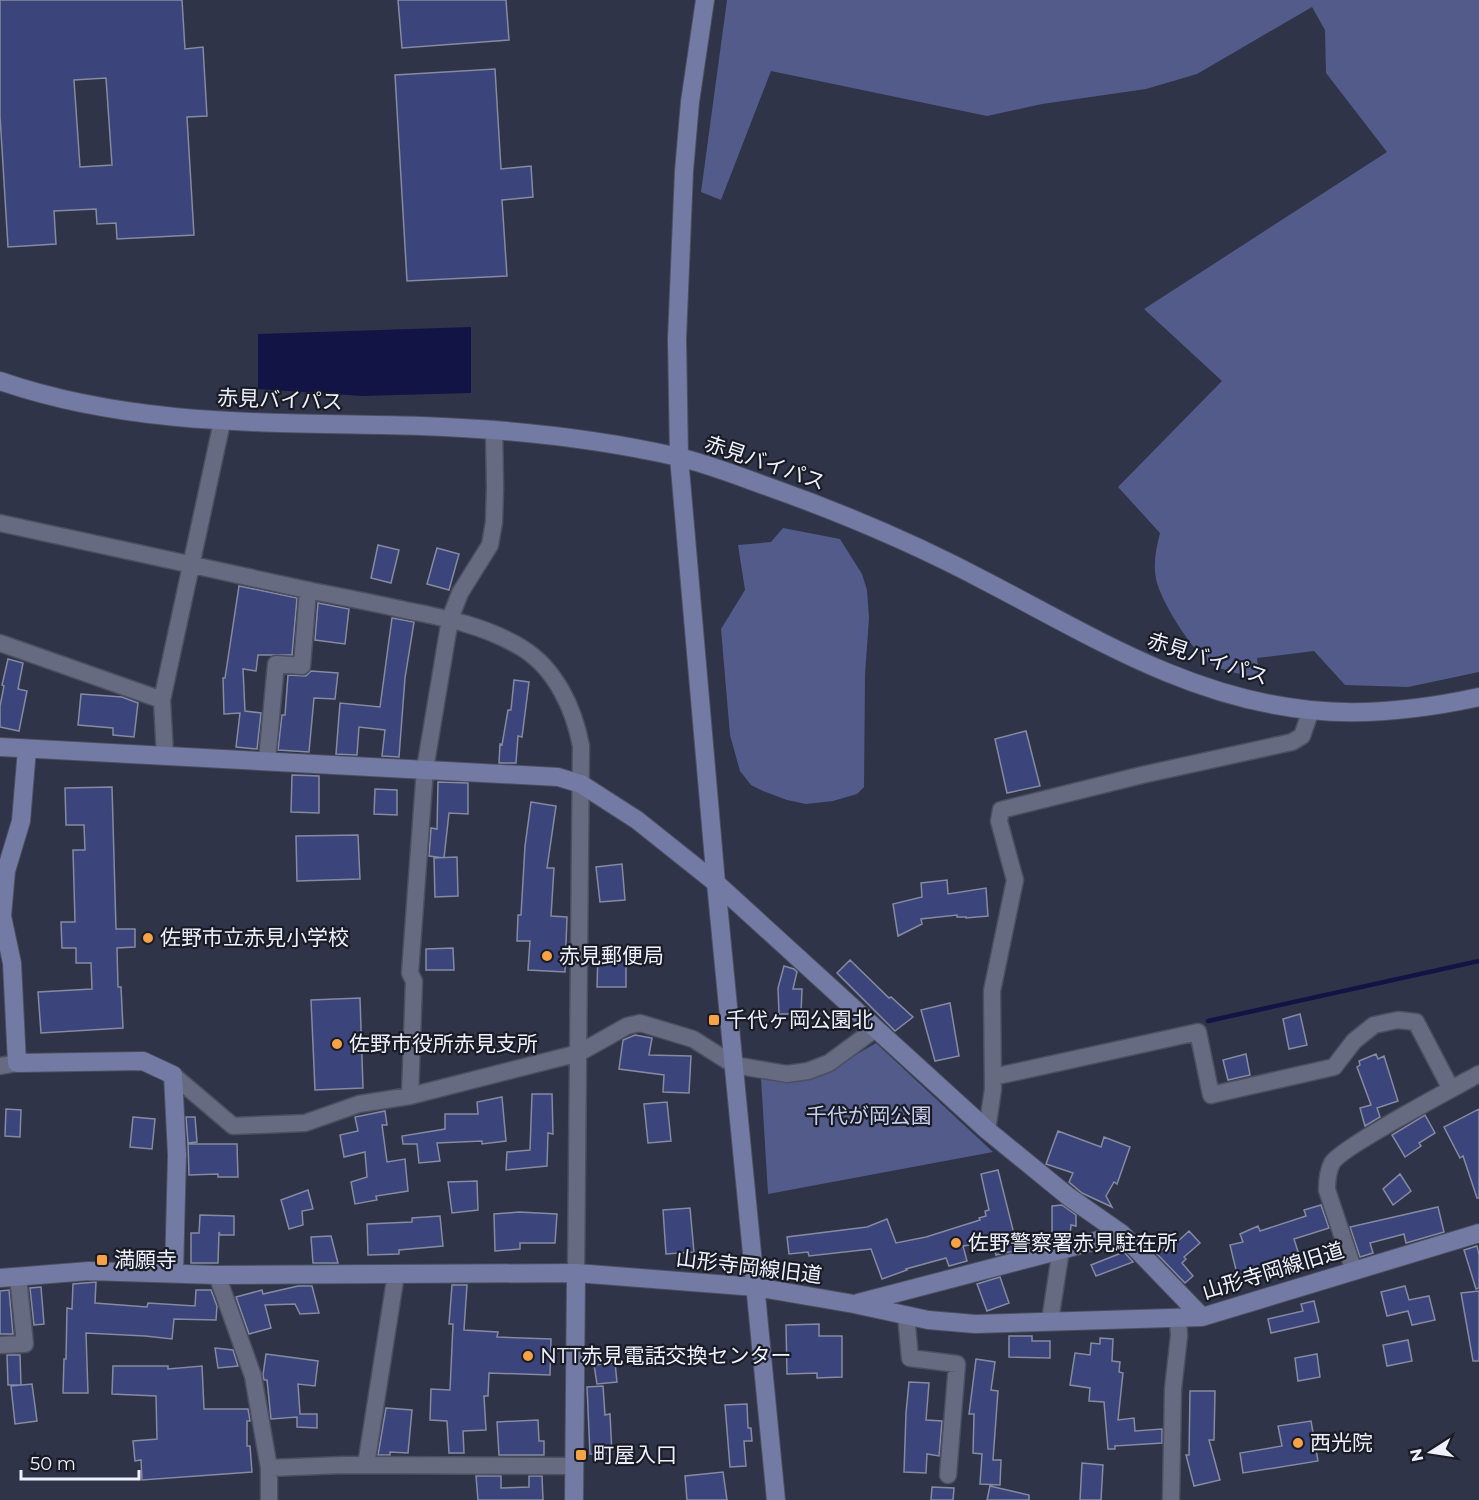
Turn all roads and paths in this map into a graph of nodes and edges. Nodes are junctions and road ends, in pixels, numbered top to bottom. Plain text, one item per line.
1 (705, 0) edge
2 (0, 381) edge
3 (222, 422) junction
4 (494, 429) junction
5 (679, 457) junction
6 (0, 523) edge
7 (192, 566) junction
8 (308, 590) junction
9 (450, 619) junction
10 (0, 643) edge
11 (1479, 698) edge
12 (162, 700) junction
13 (1311, 710) junction
14 (0, 747) edge
15 (27, 749) junction
16 (165, 756) junction
17 (267, 760) junction
18 (425, 770) junction
19 (581, 784) junction
20 (716, 883) junction
21 (6, 965) edge
22 (876, 1029) junction
23 (579, 1053) junction
24 (9, 1065) edge
25 (734, 1065) junction
26 (1479, 1074) edge
27 (173, 1075) junction
28 (993, 1077) junction
29 (1450, 1089) junction
30 (410, 1096) junction
31 (987, 1130) junction
32 (1479, 1233) edge
33 (1122, 1234) junction
34 (1061, 1249) junction
35 (1354, 1270) junction
36 (174, 1273) junction
37 (576, 1273) junction
38 (396, 1274) junction
39 (217, 1275) junction
40 (9, 1277) edge
41 (756, 1287) junction
42 (854, 1304) junction
43 (906, 1315) junction
44 (1178, 1317) junction
45 (1202, 1317) junction
46 (1050, 1321) junction
47 (0, 1345) edge
48 (366, 1465) junction
49 (573, 1466) junction
50 (269, 1468) junction
51 (948, 1474) dead end
52 (269, 1500) edge
53 (574, 1500) edge
54 (776, 1500) edge
55 (1171, 1500) edge

1 - 5 street
2 - 3 street, 赤見バイパス
3 - 4 street, 赤見バイパス
3 - 7 street
4 - 5 street, 赤見バイパス
4 - 9 street
5 - 13 street, 赤見バイパス
5 - 20 street
6 - 7 street
7 - 8 street
7 - 12 street
8 - 9 street
8 - 17 street
9 - 18 street
9 - 19 street
10 - 12 street
11 - 13 street, 赤見バイパス
12 - 16 street
13 - 28 street
14 - 15 street
15 - 16 street
15 - 21 street
16 - 17 street
17 - 18 street
18 - 19 street
18 - 30 street
19 - 20 street
19 - 23 street
20 - 22 street
20 - 25 street
21 - 24 street
22 - 25 street
22 - 31 street
23 - 25 street
23 - 30 street
23 - 37 street
24 - 27 street
25 - 41 street
26 - 29 street
27 - 30 street
27 - 36 street
28 - 29 street
28 - 31 street
29 - 35 street
31 - 33 street
32 - 35 street, 山形寺岡線旧道
33 - 34 street
33 - 45 street
34 - 42 street
34 - 46 street
35 - 45 street, 山形寺岡線旧道
36 - 39 street, 山形寺岡線旧道
36 - 40 street, 山形寺岡線旧道
37 - 38 street, 山形寺岡線旧道
37 - 41 street, 山形寺岡線旧道
37 - 49 street
38 - 39 street, 山形寺岡線旧道
38 - 48 street
39 - 50 street
40 - 47 street
41 - 42 street, 山形寺岡線旧道
41 - 54 street
42 - 43 street, 山形寺岡線旧道
43 - 46 street, 山形寺岡線旧道
43 - 51 street
44 - 45 street, 山形寺岡線旧道
44 - 46 street, 山形寺岡線旧道
44 - 55 street
48 - 49 street
48 - 50 street
49 - 53 street
50 - 52 street

